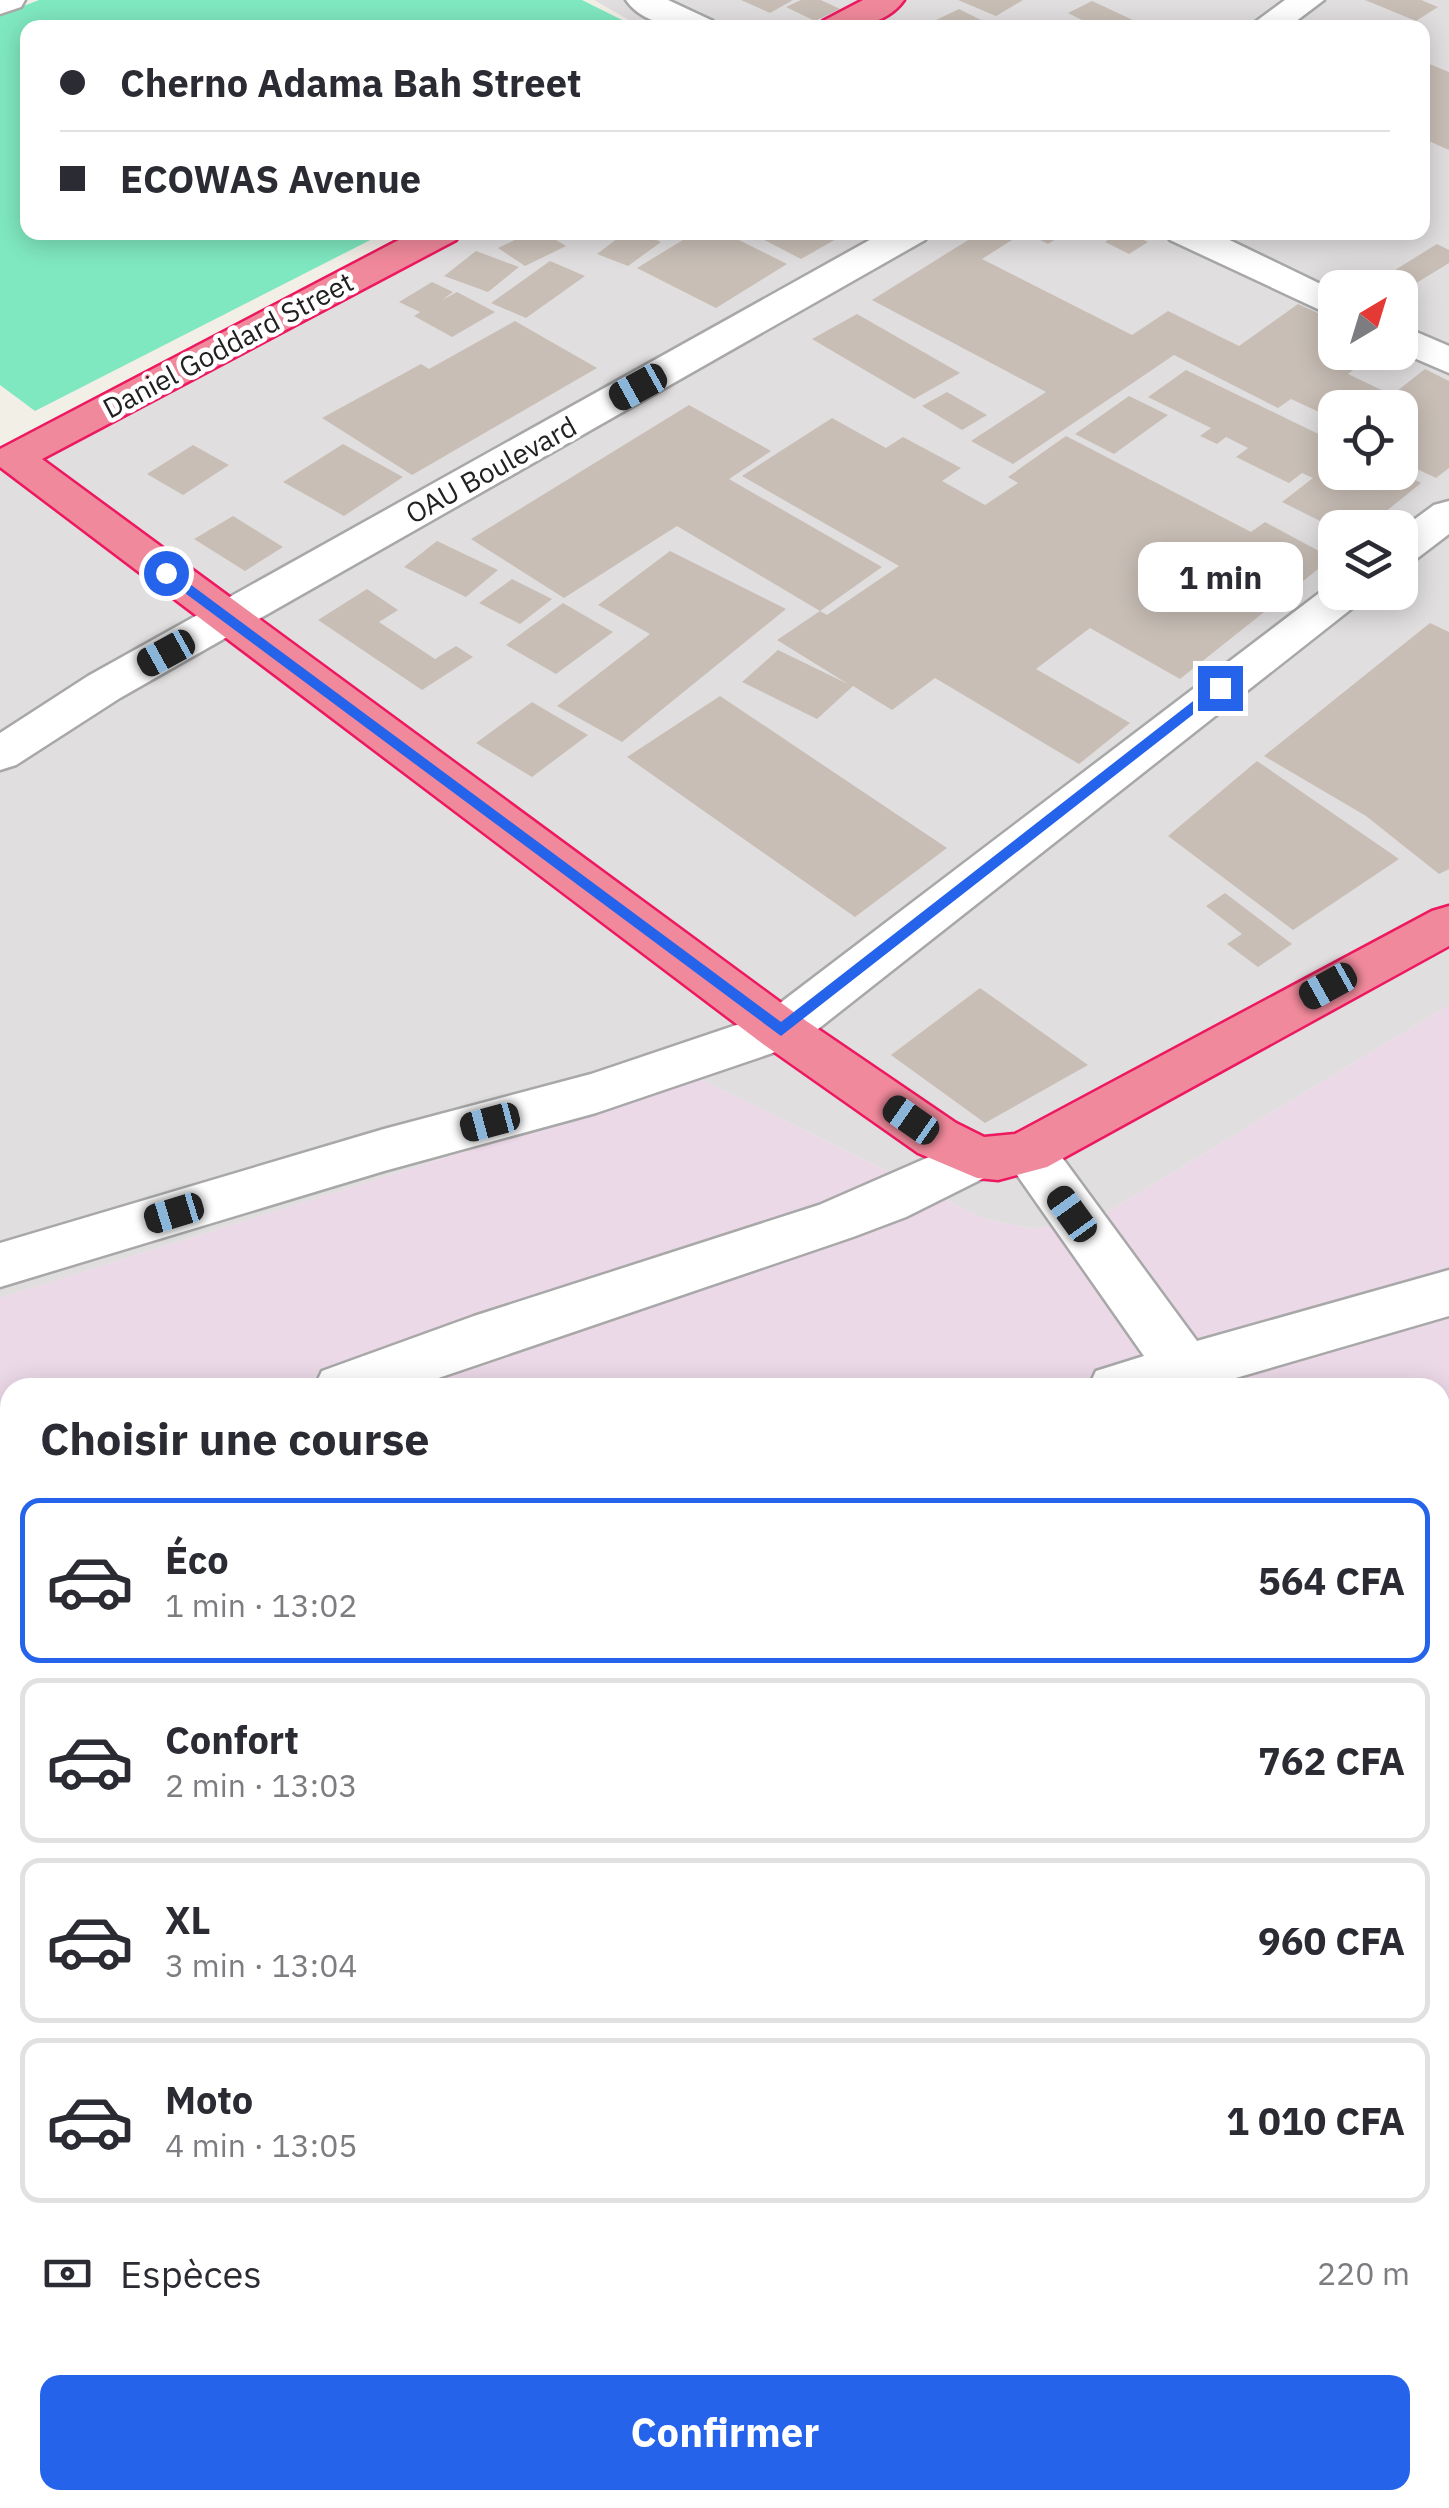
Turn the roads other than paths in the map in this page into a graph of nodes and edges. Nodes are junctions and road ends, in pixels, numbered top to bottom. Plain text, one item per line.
1 (10, 0) edge
2 (642, 0) edge
3 (888, 0) edge
4 (1308, 0) edge
5 (0, 4) edge
6 (684, 20) edge
7 (850, 20) edge
8 (1276, 20) edge
9 (427, 240) edge
10 (898, 240) edge
11 (1200, 240) edge
12 (1318, 298) edge
13 (1418, 346) edge
14 (1449, 361) edge
15 (4, 457) edge
16 (1449, 514) edge
17 (1418, 537) edge
18 (1323, 610) edge
19 (228, 618) junction
20 (0, 754) edge
21 (1449, 924) edge
22 (781, 1030) junction
23 (1002, 1154) junction
24 (0, 1266) edge
25 (1449, 1293) edge
26 (1185, 1369) junction
27 (369, 1378) edge
28 (1152, 1378) edge

1 - 5 street
2 - 6 street
3 - 7 highway
4 - 8 street
9 - 15 highway, Daniel Goddard Street
10 - 19 street, OAU Boulevard
11 - 12 street
13 - 14 street
15 - 19 highway
16 - 17 street
18 - 22 street
19 - 20 street, OAU Boulevard
19 - 22 highway
21 - 23 highway
22 - 23 highway
22 - 24 street
23 - 26 street
23 - 27 street
25 - 26 street
26 - 28 street

